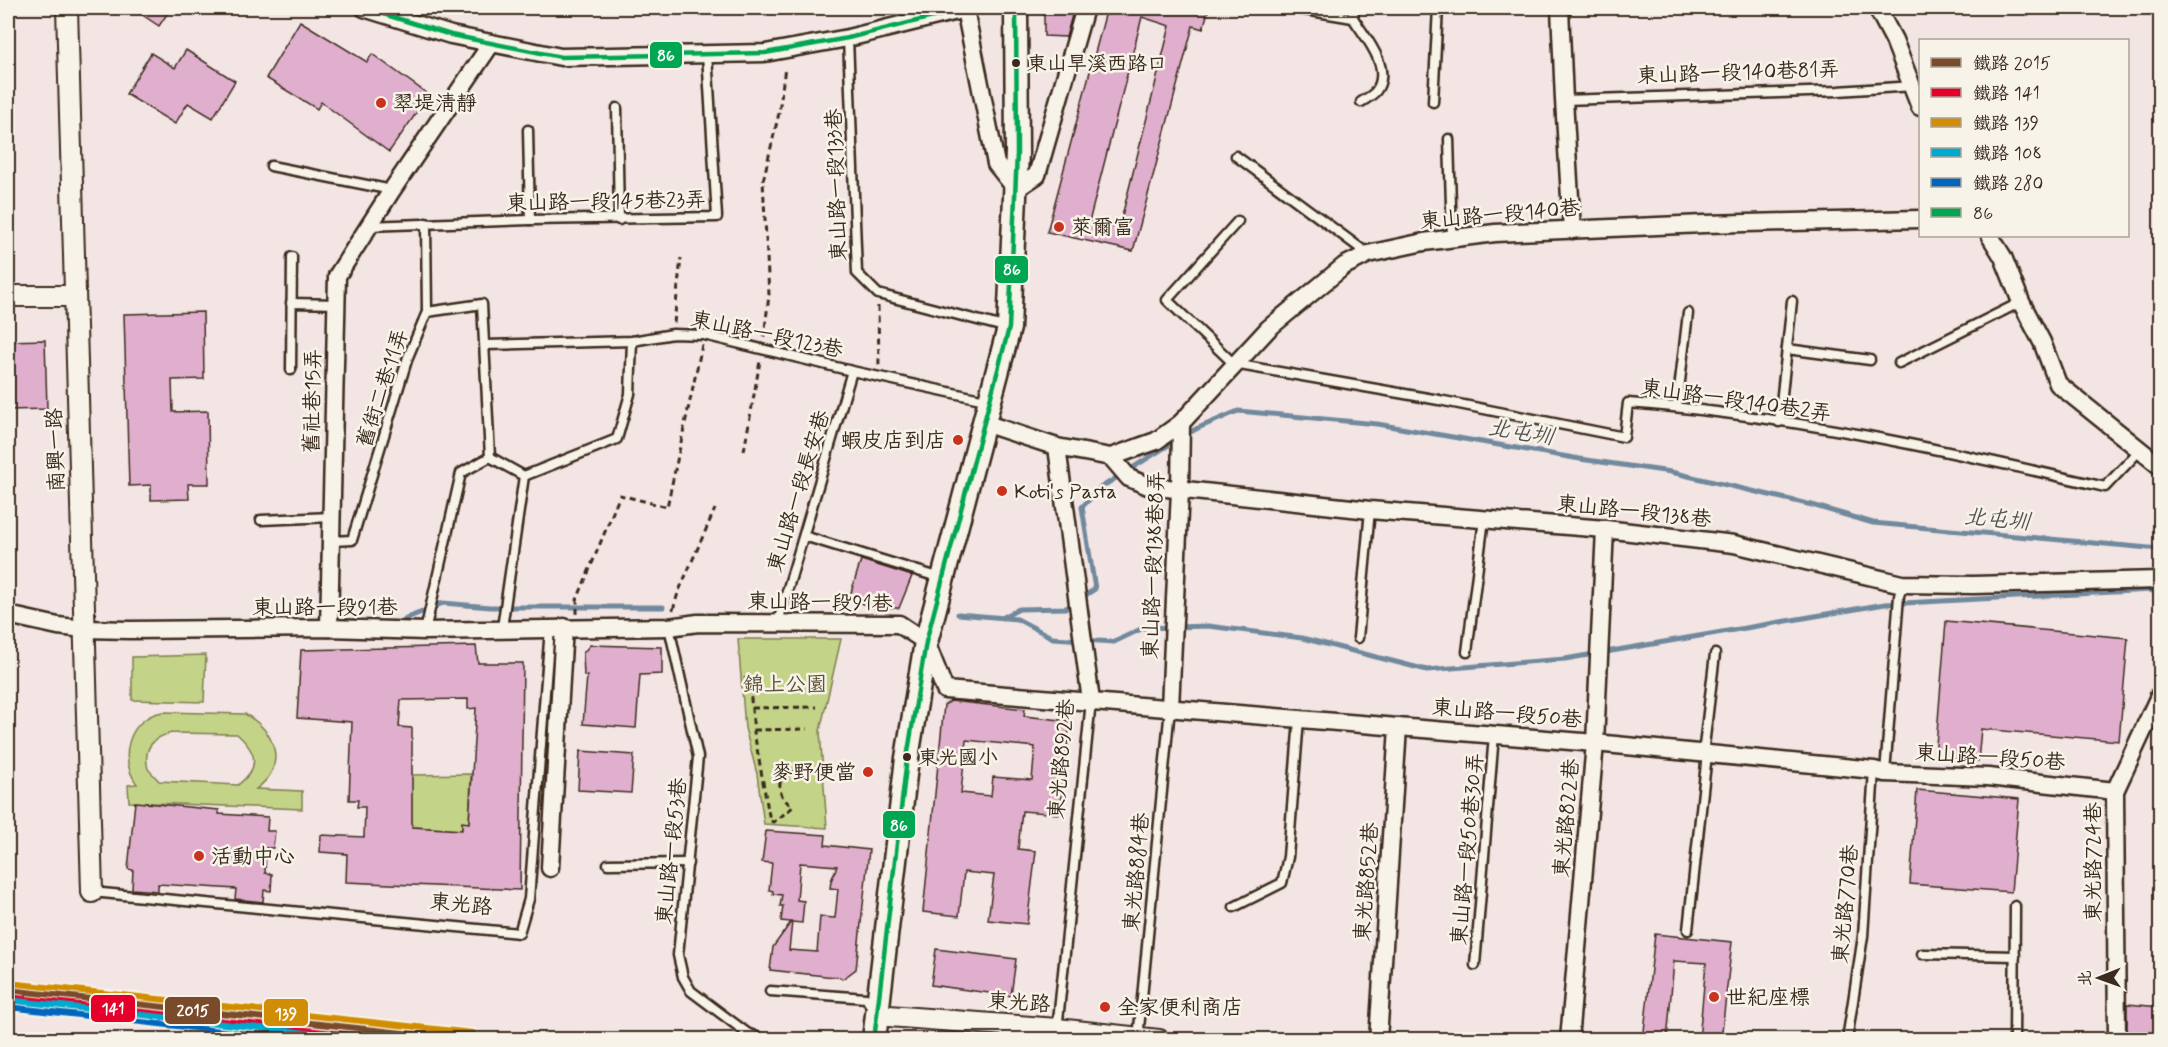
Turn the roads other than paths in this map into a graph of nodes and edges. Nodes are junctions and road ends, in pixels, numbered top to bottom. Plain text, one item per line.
1 (67, 8) edge
2 (364, 8) edge
3 (967, 8) edge
4 (1016, 8) edge
5 (1084, 8) edge
6 (1293, 8) edge
7 (1354, 8) edge
8 (1438, 8) edge
9 (1560, 8) edge
10 (1877, 8) edge
11 (1353, 18) junction
12 (848, 38) junction
13 (491, 44) junction
14 (707, 54) junction
15 (1914, 86) junction
16 (1564, 100) junction
17 (1361, 102) dead end
18 (1433, 102) dead end
19 (1919, 104) edge
20 (617, 108) dead end
21 (528, 130) dead end
22 (1449, 139) dead end
23 (1236, 156) dead end
24 (272, 166) dead end
25 (1016, 189) junction
26 (392, 190) junction
27 (1919, 219) edge
28 (530, 220) junction
29 (619, 220) junction
30 (1238, 221) dead end
31 (426, 223) junction
32 (368, 226) junction
33 (1572, 230) junction
34 (1991, 237) edge
35 (1452, 238) junction
36 (1368, 254) junction
37 (292, 257) dead end
38 (8, 296) edge
39 (75, 296) junction
40 (1792, 301) dead end
41 (2021, 302) junction
42 (291, 303) junction
43 (337, 304) junction
44 (427, 312) junction
45 (1689, 313) dead end
46 (1009, 328) junction
47 (632, 341) junction
48 (485, 345) junction
49 (1787, 349) junction
50 (1870, 360) dead end
51 (1899, 363) dead end
52 (1234, 364) junction
53 (291, 370) dead end
54 (852, 371) junction
55 (990, 401) junction
56 (1677, 407) junction
57 (1779, 422) junction
58 (984, 423) junction
59 (1181, 423) junction
60 (1057, 447) junction
61 (2140, 450) junction
62 (490, 457) junction
63 (1111, 457) junction
64 (2160, 466) edge
65 (524, 476) junction
66 (1180, 490) junction
67 (1370, 510) junction
68 (333, 517) junction
69 (1484, 519) junction
70 (261, 520) dead end
71 (1605, 529) junction
72 (804, 536) junction
73 (332, 541) junction
74 (942, 578) junction
75 (2160, 580) edge
76 (1900, 590) junction
77 (8, 615) edge
78 (778, 622) junction
79 (564, 627) junction
80 (669, 627) junction
81 (329, 628) junction
82 (502, 628) junction
83 (84, 629) junction
84 (425, 631) junction
85 (1358, 638) dead end
86 (926, 642) junction
87 (1467, 652) dead end
88 (1714, 654) dead end
89 (2160, 694) edge
90 (1091, 701) junction
91 (1170, 708) junction
92 (1299, 719) junction
93 (1398, 727) junction
94 (1494, 735) junction
95 (1595, 743) junction
96 (1707, 754) junction
97 (1880, 772) junction
98 (2115, 791) junction
99 (688, 863) junction
100 (608, 864) dead end
101 (550, 868) dead end
102 (92, 892) joint
103 (2015, 906) dead end
104 (1233, 907) dead end
105 (1688, 930) dead end
106 (1922, 954) dead end
107 (2015, 956) junction
108 (1475, 965) dead end
109 (770, 991) dead end
110 (876, 1016) junction
111 (1057, 1034) edge
112 (1138, 1038) edge
113 (765, 1040) edge
114 (874, 1040) edge
115 (1159, 1040) edge
116 (1378, 1040) edge
117 (1569, 1040) edge
118 (1847, 1040) edge
119 (2014, 1040) edge
120 (2116, 1040) edge

1 - 39 street, 南興一路
2 - 13 street
3 - 12 street
3 - 25 street
4 - 25 main road
5 - 25 street
6 - 11 lane
7 - 11 lane
8 - 18 lane
9 - 16 street
10 - 15 street
11 - 17 lane
12 - 14 street
12 - 46 lane, 東山路一段133巷
13 - 14 street
13 - 26 street, 舊社巷15弄
14 - 29 lane, 東山路一段145巷23弄
15 - 16 lane, 東山路一段140巷81弄
15 - 19 street
16 - 33 street
20 - 29 lane
21 - 28 lane
22 - 35 lane
23 - 36 lane
24 - 26 lane
25 - 46 main road
26 - 32 street, 舊社巷15弄
27 - 33 street, 東山路一段140巷
28 - 29 lane, 東山路一段145巷23弄
28 - 31 lane, 東山路一段145巷23弄
30 - 52 lane
31 - 32 lane, 東山路一段145巷23弄
31 - 44 lane, 舊街二巷11弄
32 - 43 street, 舊社巷15弄
33 - 35 street, 東山路一段140巷
34 - 41 street
35 - 36 street, 東山路一段140巷
36 - 52 street, 東山路一段140巷
37 - 42 lane
38 - 39 street
39 - 83 street, 南興一路
40 - 49 lane
41 - 51 lane
41 - 61 street
42 - 43 lane
42 - 53 lane
43 - 68 street, 舊社巷15弄
44 - 48 lane
44 - 73 lane, 舊街二巷11弄
45 - 56 lane
46 - 55 main road
47 - 48 lane, 東山路一段123巷
47 - 54 lane, 東山路一段123巷
47 - 65 lane
48 - 62 lane
49 - 50 lane
49 - 57 lane
52 - 56 lane, 東山路一段140巷2弄
52 - 59 street, 東山路一段140巷
54 - 55 lane, 東山路一段123巷
54 - 72 lane, 東山路一段長安巷
55 - 58 main road
56 - 57 lane, 東山路一段140巷2弄
57 - 61 lane, 東山路一段140巷2弄
58 - 60 street
58 - 74 main road
59 - 63 street, 東山路一段140巷
59 - 66 street, 東山路一段138巷8弄
60 - 63 street
60 - 90 street, 東光路892巷
61 - 64 street
62 - 65 lane
62 - 84 lane
63 - 66 street, 東山路一段138巷
65 - 82 lane
66 - 67 street, 東山路一段138巷
66 - 91 street, 東山路一段138巷8弄
67 - 69 street, 東山路一段138巷
67 - 85 lane
68 - 70 lane
68 - 73 street, 舊社巷15弄
69 - 71 street, 東山路一段138巷
69 - 87 lane
71 - 76 street, 東山路一段138巷
71 - 95 street, 東光路822巷
72 - 74 lane
72 - 78 lane, 東山路一段長安巷
73 - 81 street, 舊社巷15弄
74 - 86 main road
75 - 76 street, 東山路一段138巷
76 - 97 lane, 東光路770巷
77 - 83 street, 東山路一段91巷
78 - 80 street, 東山路一段91巷
78 - 86 street, 東山路一段91巷
79 - 80 street, 東山路一段91巷
79 - 82 street, 東山路一段91巷
79 - 101 street
79 - 102 lane, 東光路
80 - 99 lane, 東山路一段53巷
81 - 83 street, 東山路一段91巷
81 - 84 street, 東山路一段91巷
82 - 84 street, 東山路一段91巷
83 - 102 street, 南興一路
86 - 90 street, 東山路一段50巷
86 - 110 main road
88 - 96 lane
89 - 98 street, 東光路724巷
90 - 91 street, 東山路一段50巷
90 - 111 lane, 東光路892巷
91 - 92 street, 東山路一段50巷
91 - 112 lane, 東光路884巷
92 - 93 street, 東山路一段50巷
92 - 104 lane
93 - 94 street, 東山路一段50巷
93 - 116 street, 東光路852巷
94 - 95 street, 東山路一段50巷
94 - 108 lane, 東山路一段50巷30弄
95 - 96 street, 東山路一段50巷
95 - 117 street, 東光路822巷
96 - 97 street, 東山路一段50巷
96 - 105 lane
97 - 98 street, 東山路一段50巷
97 - 118 lane, 東光路770巷
98 - 120 street, 東光路724巷
99 - 100 lane
99 - 113 lane, 東山路一段53巷
103 - 107 lane
106 - 107 lane
107 - 119 lane
109 - 110 lane
110 - 111 street, 東光路
110 - 114 main road
111 - 112 street, 東光路
112 - 115 street, 東光路

